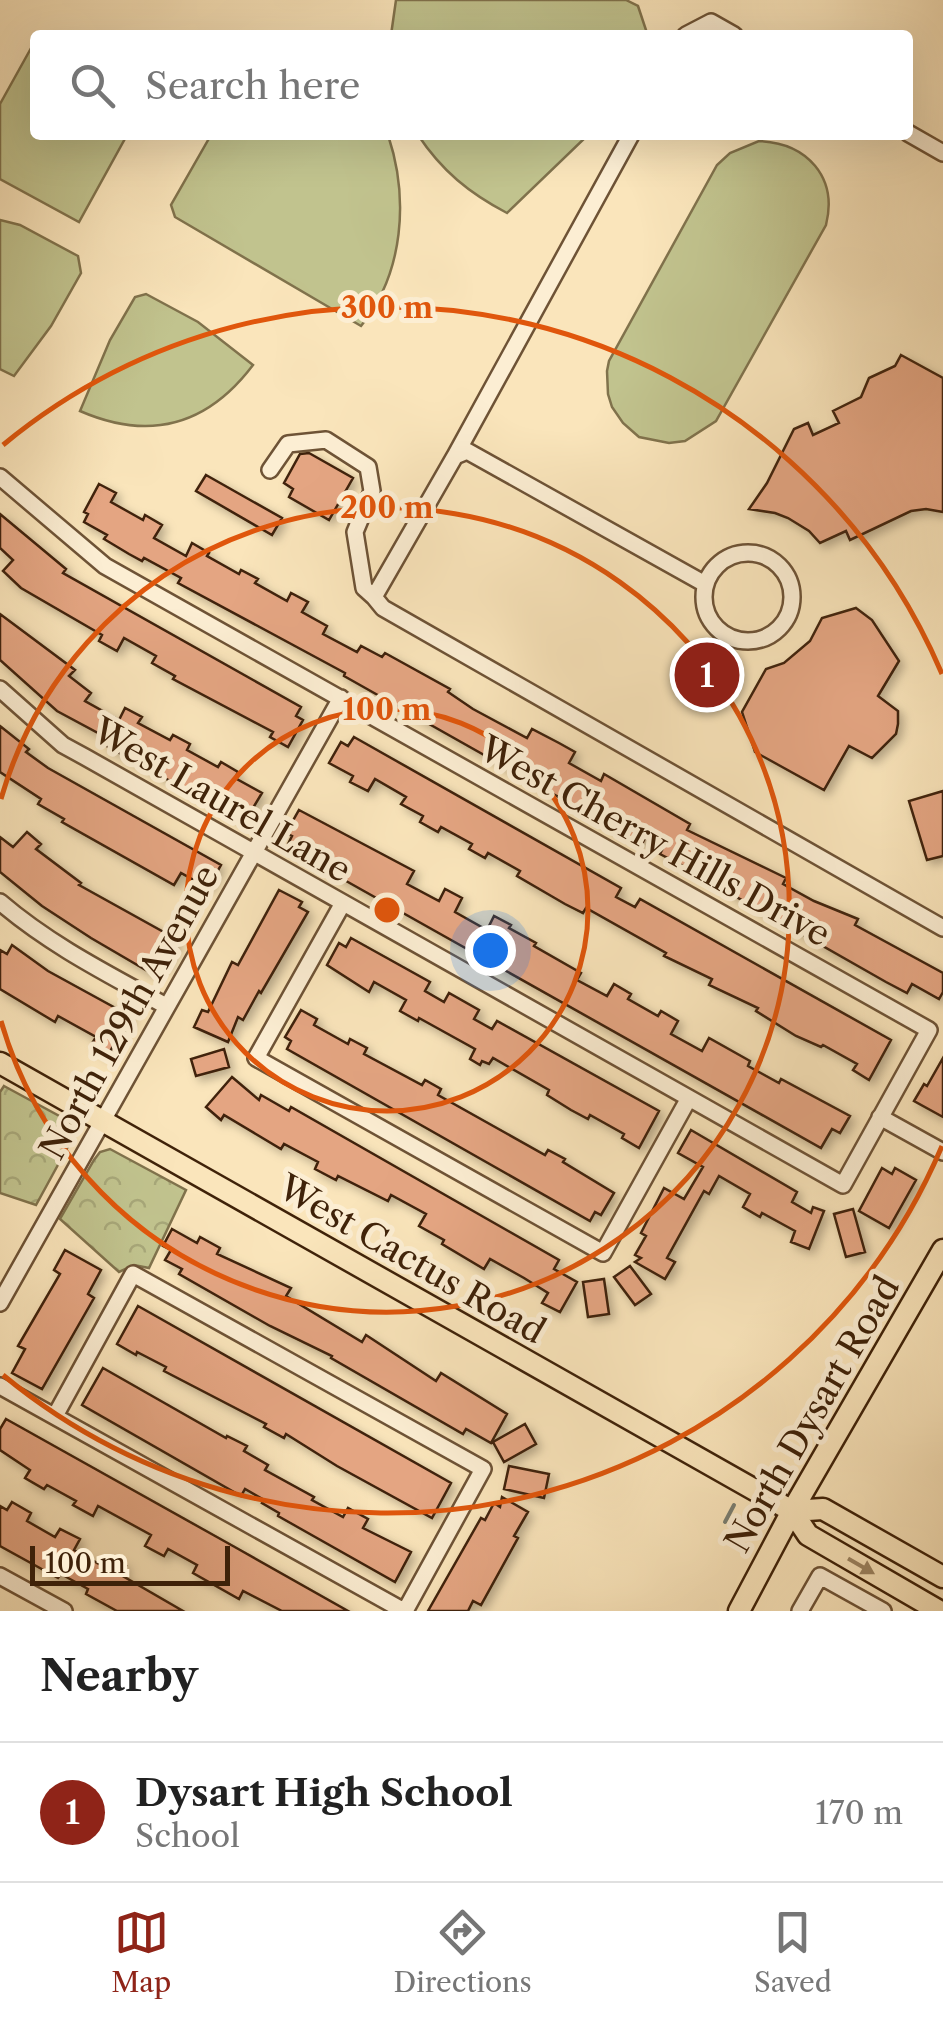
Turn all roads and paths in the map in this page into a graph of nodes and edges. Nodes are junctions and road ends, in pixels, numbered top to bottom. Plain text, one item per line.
1 (696, 30) edge
2 (725, 30) edge
3 (913, 136) edge
4 (628, 140) edge
5 (943, 153) edge
6 (454, 456) junction
7 (270, 470) dead end
8 (0, 477) edge
9 (705, 584) junction
10 (374, 598) junction
11 (0, 689) edge
12 (341, 698) junction
13 (253, 852) junction
14 (0, 902) edge
15 (343, 903) junction
16 (943, 928) edge
17 (166, 1006) junction
18 (0, 1063) edge
19 (689, 1098) junction
20 (880, 1117) junction
21 (102, 1121) junction
22 (943, 1152) edge
23 (943, 1250) edge
24 (0, 1303) edge
25 (0, 1386) edge
26 (55, 1416) junction
27 (792, 1510) junction
28 (0, 1576) edge
29 (943, 1577) edge
30 (64, 1611) edge
31 (405, 1611) edge
32 (739, 1611) edge
33 (800, 1611) edge
34 (883, 1611) edge
35 (939, 1611) edge

1 - 2 street
3 - 5 street
4 - 6 street
6 - 9 street
6 - 10 street
7 - 10 street
8 - 12 street, West Cherry Hills Drive
9 - 9 street
10 - 16 street
11 - 13 street, West Laurel Lane
12 - 13 street, North 129th Avenue
12 - 20 street, West Cherry Hills Drive
13 - 15 street, West Laurel Lane
13 - 17 street, North 129th Avenue
14 - 17 street
15 - 19 street, West Laurel Lane
15 - 19 street
17 - 21 street, North 129th Avenue
18 - 21 main road, West Cactus Road
19 - 20 street, West Laurel Lane
20 - 22 street
21 - 24 street, North 129th Avenue
21 - 27 main road, West Cactus Road
23 - 27 main road, North Dysart Road
25 - 26 street
26 - 31 street
26 - 31 street
27 - 29 main road, West Cactus Road
27 - 32 main road, North Dysart Road
27 -> 35 main road, West Cactus Road
28 - 30 street
33 - 34 street

